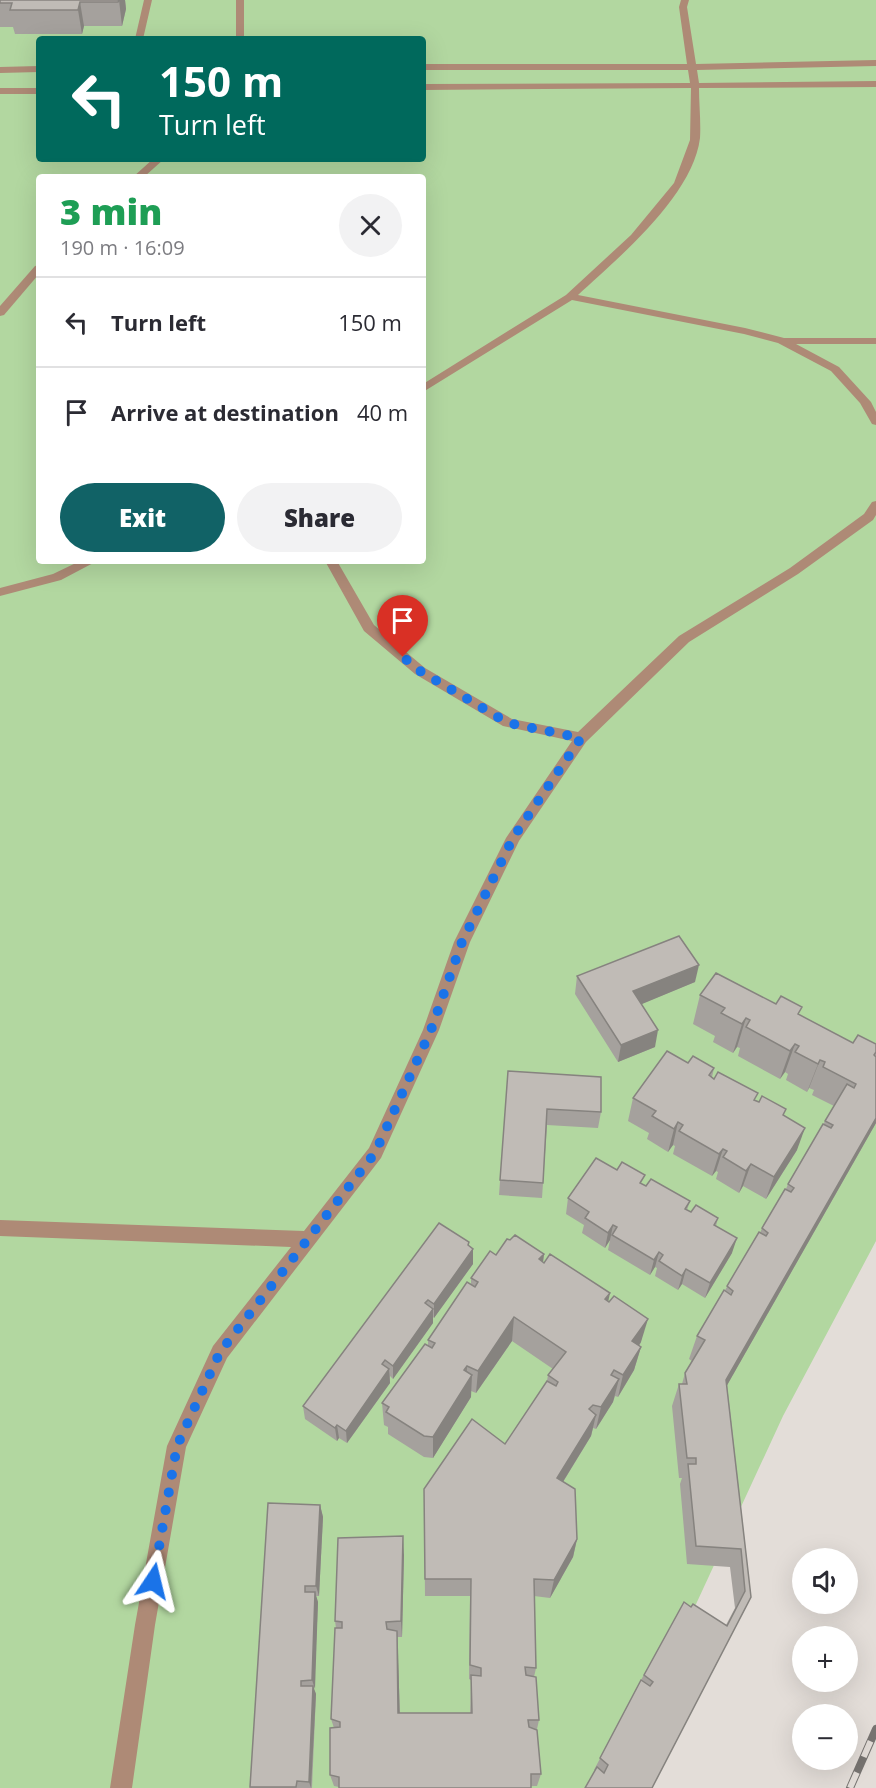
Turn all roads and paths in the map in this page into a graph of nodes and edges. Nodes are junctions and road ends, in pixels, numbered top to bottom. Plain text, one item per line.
1 (148, 0) edge
2 (240, 0) edge
3 (685, 0) edge
4 (140, 36) edge
5 (240, 36) edge
6 (876, 63) edge
7 (426, 67) edge
8 (693, 67) junction
9 (36, 69) edge
10 (0, 70) edge
11 (876, 84) edge
12 (695, 86) junction
13 (426, 87) edge
14 (0, 91) edge
15 (36, 91) edge
16 (156, 162) edge
17 (142, 174) edge
18 (36, 271) edge
19 (570, 297) junction
20 (0, 313) edge
21 (782, 341) junction
22 (876, 341) edge
23 (426, 387) edge
24 (876, 422) edge
25 (876, 505) edge
26 (85, 564) edge
27 (333, 564) edge
28 (0, 592) edge
29 (581, 738) junction
30 (0, 1228) edge
31 (306, 1239) junction
32 (122, 1788) edge

1 - 4 lane
2 - 5 lane
3 - 8 lane
6 - 8 lane
7 - 8 lane
8 - 12 lane
9 - 10 lane
11 - 12 lane
12 - 13 lane
12 - 19 lane
14 - 15 lane
16 - 17 lane
18 - 20 lane
19 - 21 lane
19 - 23 lane
21 - 22 lane
21 - 24 lane
25 - 29 lane
26 - 28 lane
27 - 29 lane
29 - 31 lane
30 - 31 lane
31 - 32 lane

